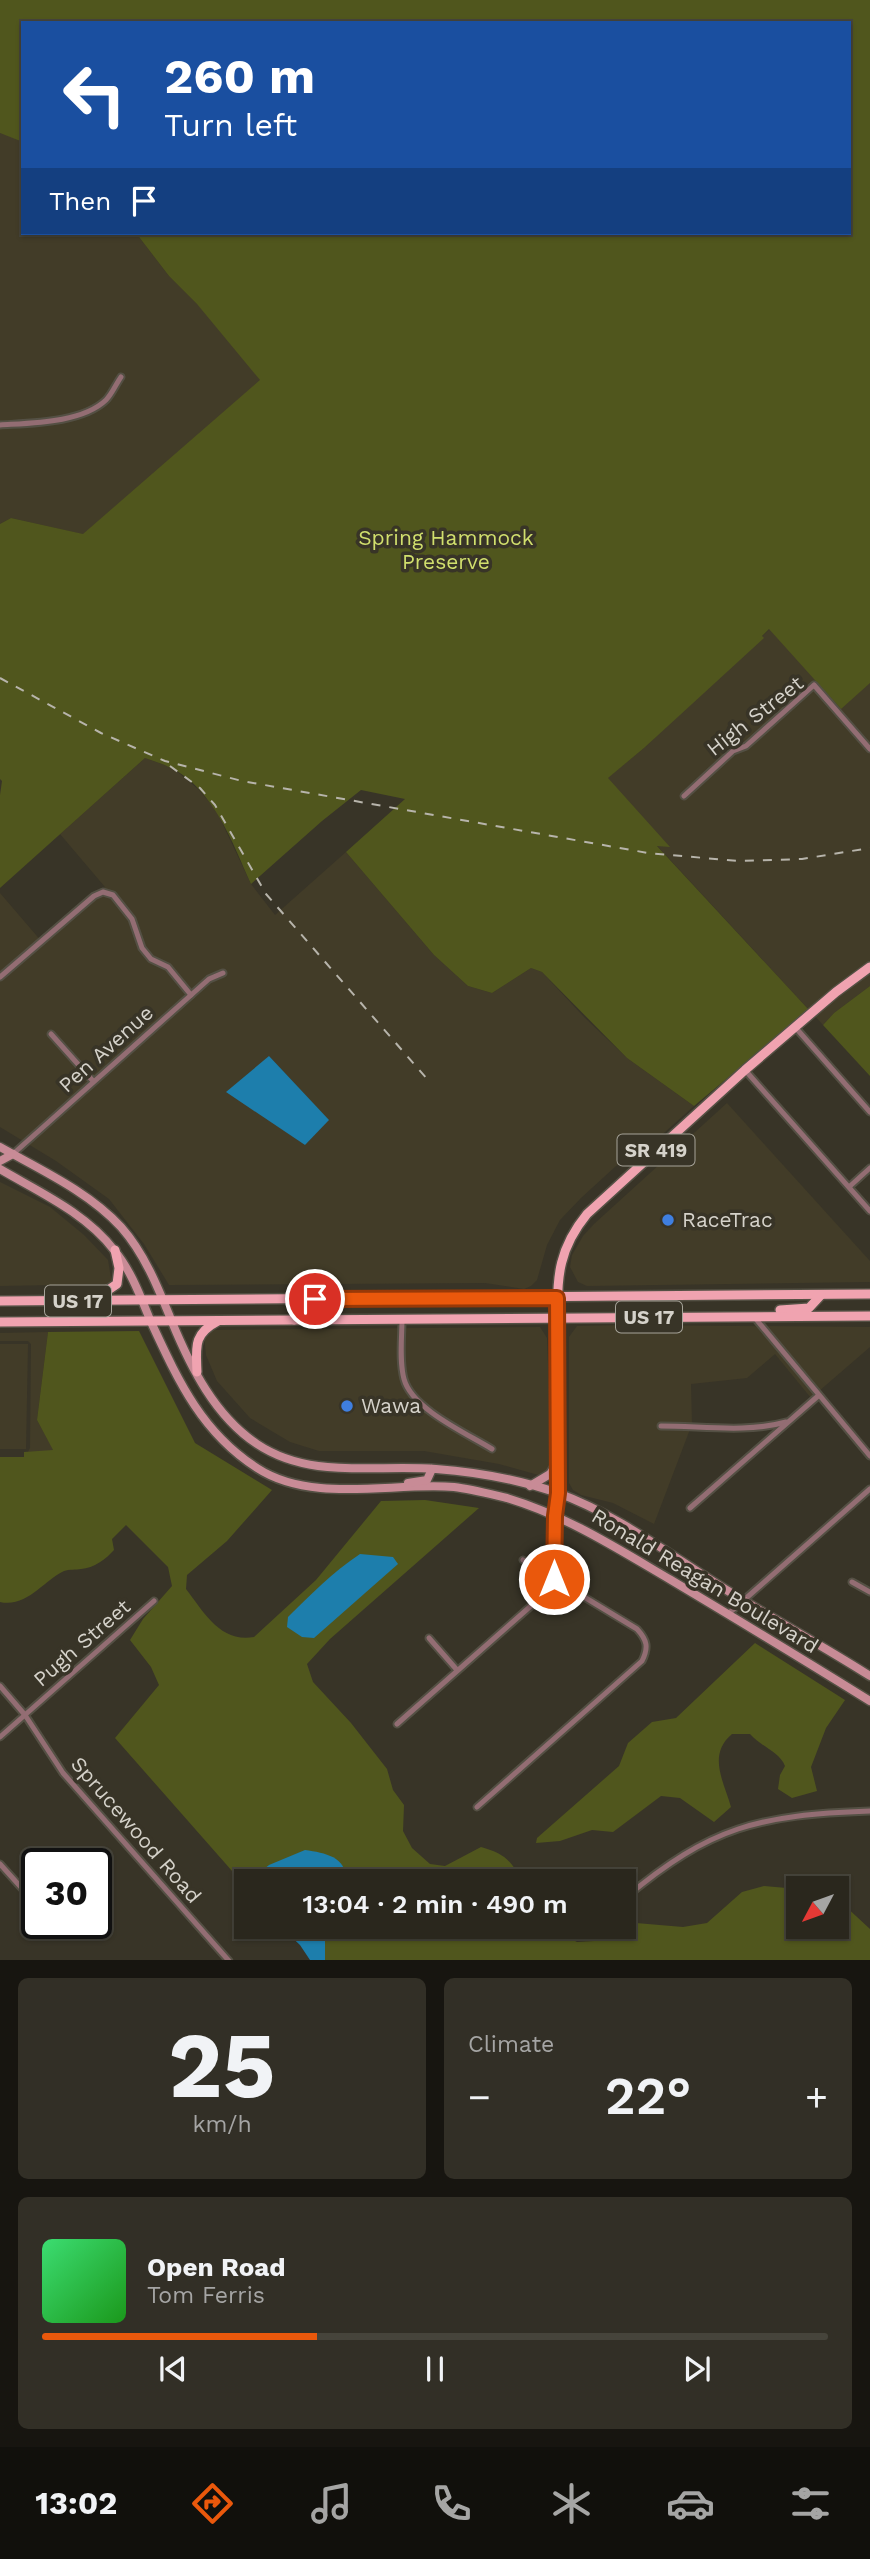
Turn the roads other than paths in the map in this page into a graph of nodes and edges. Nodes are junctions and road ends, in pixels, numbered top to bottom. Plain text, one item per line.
1 (121, 377) dead end
2 (0, 425) edge
3 (870, 749) edge
4 (684, 796) dead end
5 (870, 967) edge
6 (223, 973) dead end
7 (0, 978) edge
8 (191, 995) junction
9 (795, 1027) junction
10 (51, 1034) dead end
11 (745, 1070) junction
12 (93, 1081) junction
13 (870, 1112) edge
14 (0, 1147) edge
15 (13, 1154) junction
16 (0, 1161) edge
17 (870, 1168) edge
18 (0, 1169) edge
19 (849, 1187) junction
20 (870, 1211) edge
21 (115, 1250) junction
22 (821, 1294) junction
23 (870, 1294) edge
24 (334, 1298) junction
25 (557, 1298) junction
26 (164, 1300) junction
27 (0, 1301) edge
28 (92, 1301) junction
29 (143, 1301) junction
30 (753, 1315) junction
31 (870, 1316) edge
32 (558, 1318) junction
33 (402, 1319) junction
34 (219, 1320) junction
35 (294, 1320) junction
36 (151, 1321) junction
37 (171, 1321) junction
38 (0, 1322) edge
39 (197, 1372) junction
40 (818, 1396) junction
41 (789, 1421) junction
42 (661, 1426) dead end
43 (492, 1449) dead end
44 (870, 1456) edge
45 (558, 1461) junction
46 (432, 1469) junction
47 (530, 1486) junction
48 (371, 1489) junction
49 (870, 1489) edge
50 (558, 1493) junction
51 (690, 1508) dead end
52 (555, 1516) junction
53 (523, 1560) dead end
54 (554, 1579) junction
55 (852, 1582) dead end
56 (870, 1592) edge
57 (742, 1599) junction
58 (154, 1601) dead end
59 (728, 1614) junction
60 (429, 1637) dead end
61 (457, 1670) junction
62 (870, 1676) edge
63 (0, 1686) edge
64 (870, 1701) edge
65 (25, 1715) junction
66 (397, 1724) dead end
67 (0, 1737) edge
68 (477, 1807) dead end
69 (870, 1811) edge
70 (0, 1864) edge
71 (21, 1887) edge
72 (636, 1890) edge
73 (223, 1954) junction
74 (217, 1960) edge
75 (228, 1960) edge

1 - 2 street
3 - 4 street, High Street
5 - 9 main road, SR 419
6 - 8 street, Pen Avenue
7 - 8 street
8 - 12 street, Pen Avenue
9 - 11 main road, SR 419
9 - 13 street
10 - 12 street
11 - 19 street
11 - 25 main road, SR 419
12 - 15 street, Pen Avenue
14 - 15 main road, Ronald Reagan Boulevard
15 - 16 main road
15 - 26 main road, Ronald Reagan Boulevard
17 - 19 street
18 - 21 main road, Ronald Reagan Boulevard
19 - 20 street
21 - 28 main road
21 - 29 main road, Ronald Reagan Boulevard
22 - 23 main road, US 17
22 - 25 main road, US 17
22 - 30 main road
24 - 25 main road, US 17
24 - 26 main road, US 17
24 - 35 main road
25 - 32 main road, SR 419
26 - 29 main road, US 17
26 - 37 main road, Ronald Reagan Boulevard
27 - 28 main road, US 17
28 - 29 main road, US 17
29 - 36 main road, Ronald Reagan Boulevard
30 - 31 main road, US 17
30 - 32 main road, US 17
30 - 40 street
32 - 33 main road, US 17
32 - 45 main road
33 - 35 main road, US 17
33 - 43 street
34 - 35 main road, US 17
34 - 37 main road, US 17
34 - 39 main road
36 - 37 main road, US 17
36 - 38 main road, US 17
36 - 48 main road, Ronald Reagan Boulevard
37 - 39 main road, Ronald Reagan Boulevard
39 - 46 main road, Ronald Reagan Boulevard
40 - 41 street
40 - 44 street
41 - 42 street
41 - 51 street
45 - 47 main road
45 - 50 main road
46 - 47 main road, Ronald Reagan Boulevard
46 - 48 main road
47 - 50 main road, Ronald Reagan Boulevard
48 - 52 main road, Ronald Reagan Boulevard
49 - 57 street
50 - 52 main road
50 - 57 main road, Ronald Reagan Boulevard
52 - 54 street
52 - 59 main road, Ronald Reagan Boulevard
53 - 54 street
54 - 61 street
54 - 68 street
55 - 56 street
57 - 59 street
57 - 62 main road, Ronald Reagan Boulevard
58 - 65 street, Pugh Street
59 - 64 main road, Ronald Reagan Boulevard
60 - 61 street
61 - 66 street
63 - 65 street, Sprucewood Road
65 - 67 street, Pugh Street
65 - 73 street, Sprucewood Road
69 - 72 street
70 - 71 street
73 - 74 street
73 - 75 street, Sprucewood Road

